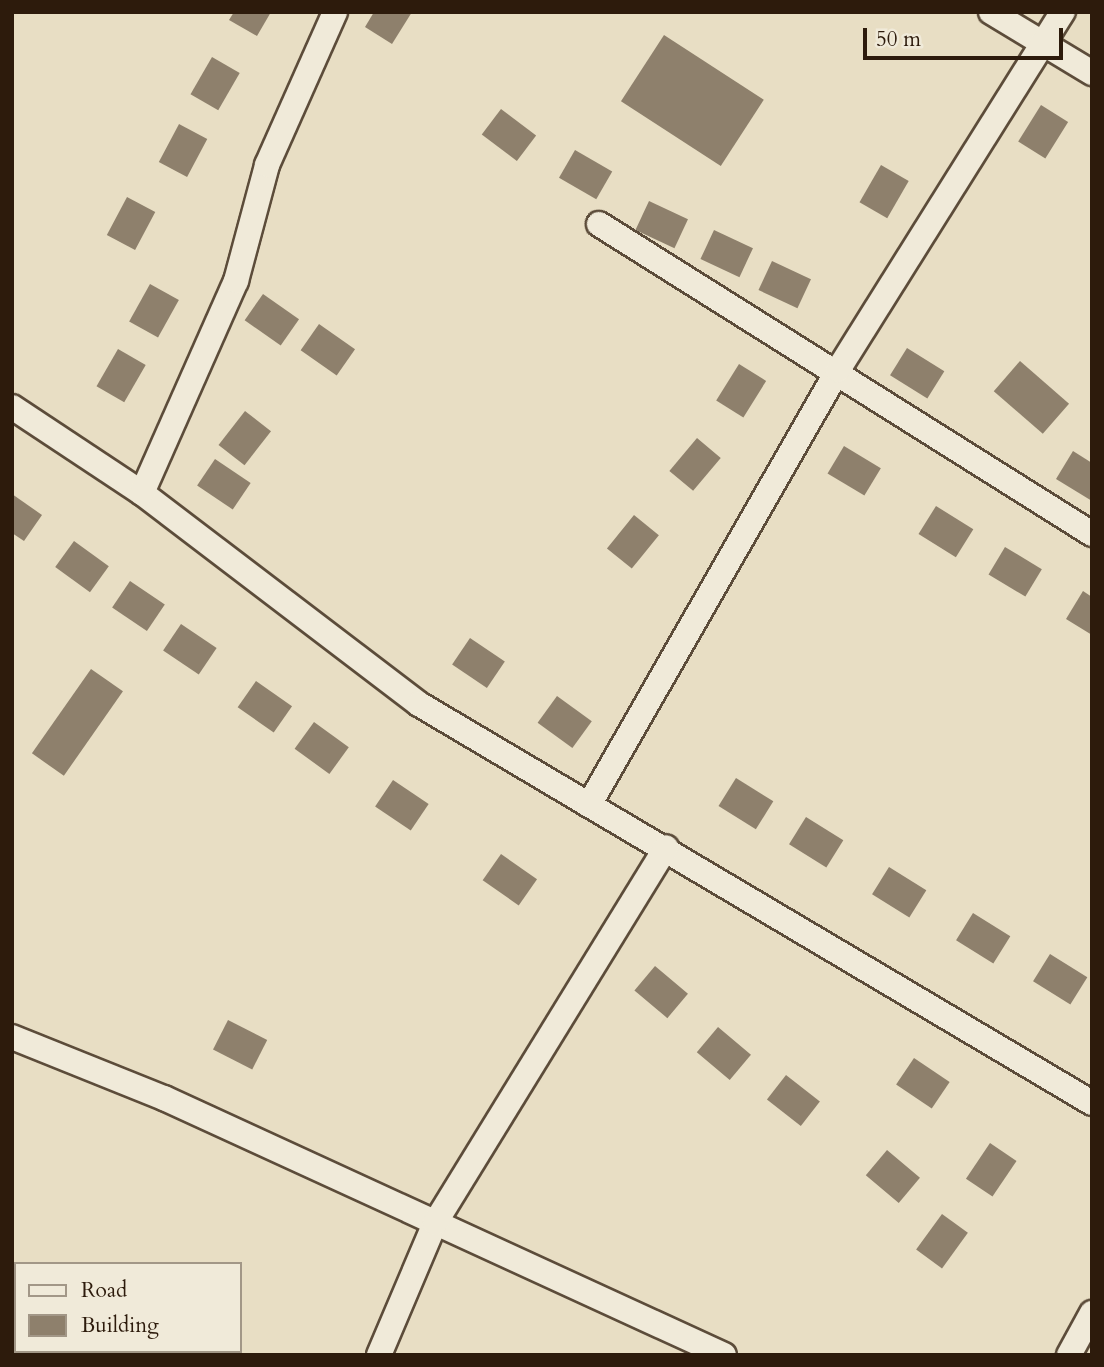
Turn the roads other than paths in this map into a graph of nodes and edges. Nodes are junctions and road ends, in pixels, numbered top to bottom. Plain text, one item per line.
1 (335, 12) edge
2 (991, 12) edge
3 (1063, 12) edge
4 (1046, 43) junction
5 (1092, 72) edge
6 (599, 224) dead end
7 (838, 370) junction
8 (12, 407) edge
9 (142, 493) junction
10 (1092, 534) edge
11 (589, 805) junction
12 (666, 847) junction
13 (12, 1037) edge
14 (1092, 1103) edge
15 (435, 1223) junction
16 (1092, 1313) edge
17 (379, 1355) edge
18 (724, 1355) edge
19 (1069, 1355) edge

1 - 9 street
2 - 4 street
3 - 4 street
4 - 5 street
4 - 7 street
6 - 7 street
7 - 10 street
7 - 11 street
8 - 9 street
9 - 11 street
11 - 12 street
12 - 14 street
12 - 15 street
13 - 15 street
15 - 17 street
15 - 18 street
16 - 19 street

